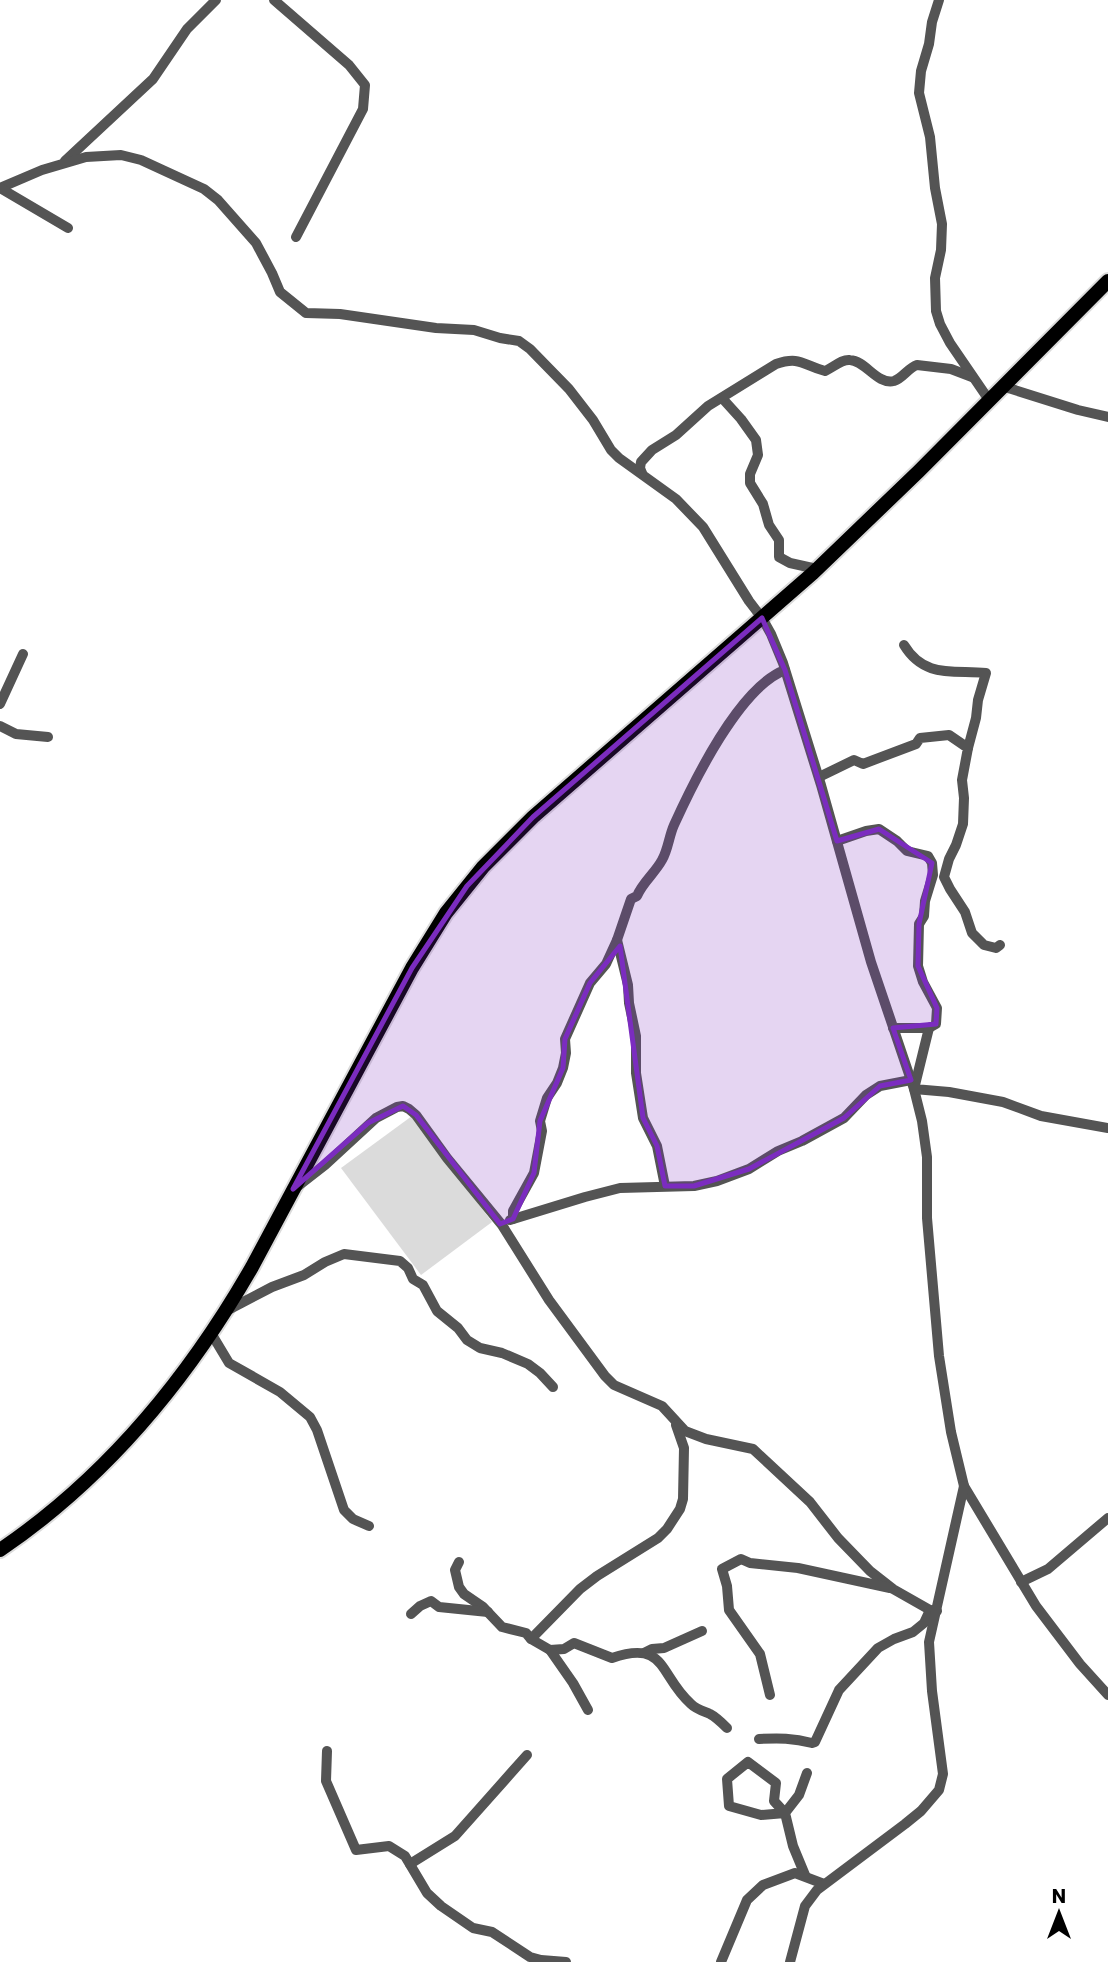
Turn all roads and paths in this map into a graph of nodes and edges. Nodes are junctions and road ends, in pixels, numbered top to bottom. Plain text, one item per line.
1 (216, 0) edge
2 (274, 0) edge
3 (939, 0) edge
4 (63, 163) junction
5 (0, 188) edge
6 (68, 228) dead end
7 (296, 237) dead end
8 (1108, 281) edge
9 (972, 377) junction
10 (1002, 386) junction
11 (722, 398) junction
12 (989, 400) junction
13 (1108, 418) edge
14 (642, 473) junction
15 (817, 569) junction
16 (762, 618) junction
17 (904, 645) dead end
18 (23, 654) dead end
19 (785, 670) junction
20 (0, 704) edge
21 (0, 726) edge
22 (48, 737) dead end
23 (968, 748) junction
24 (819, 777) junction
25 (837, 841) junction
26 (617, 940) junction
27 (1000, 945) dead end
28 (893, 1028) junction
29 (929, 1028) junction
30 (913, 1085) junction
31 (1108, 1128) edge
32 (665, 1186) junction
33 (293, 1189) junction
34 (513, 1219) junction
35 (502, 1225) junction
36 (226, 1311) junction
37 (211, 1333) junction
38 (553, 1387) dead end
39 (675, 1422) junction
40 (964, 1486) junction
41 (1108, 1518) edge
42 (369, 1526) dead end
43 (0, 1550) edge
44 (459, 1562) dead end
45 (1021, 1582) junction
46 (893, 1589) junction
47 (933, 1611) junction
48 (488, 1612) junction
49 (411, 1614) dead end
50 (702, 1631) dead end
51 (531, 1639) junction
52 (550, 1650) junction
53 (644, 1653) junction
54 (770, 1695) dead end
55 (1108, 1695) edge
56 (588, 1710) dead end
57 (727, 1728) dead end
58 (758, 1739) dead end
59 (327, 1751) dead end
60 (527, 1755) dead end
61 (807, 1773) dead end
62 (785, 1813) junction
63 (410, 1864) junction
64 (805, 1875) junction
65 (824, 1884) junction
66 (534, 1960) edge
67 (566, 1962) edge
68 (721, 1962) edge
69 (790, 1962) edge

1 - 4 street
2 - 7 street
3 - 9 street
4 - 5 street
4 - 14 street
5 - 6 street
8 - 10 main road
9 - 11 street
9 - 12 street
10 - 12 main road
10 - 13 street
11 - 14 street
11 - 15 street
12 - 15 main road
14 - 16 street
15 - 16 main road
16 - 19 street
16 - 33 main road
17 - 23 street
18 - 20 street
19 - 24 street
19 - 26 street
21 - 22 street
23 - 24 street
23 - 27 street
24 - 25 street
25 - 28 street
25 - 29 street
26 - 32 street
26 - 34 street
28 - 29 street
28 - 30 street
29 - 30 street
30 - 31 street
30 - 32 street
30 - 40 street
32 - 34 street
33 - 35 street
33 - 36 main road
34 - 35 street
35 - 39 street
36 - 37 main road
36 - 38 street
37 - 42 street
37 - 43 main road
39 - 46 street
39 - 51 street
40 - 45 street
40 - 47 street
41 - 45 street
44 - 48 street
45 - 55 street
46 - 47 street
46 - 54 street
47 - 58 street
47 - 65 street
48 - 49 street
48 - 51 street
50 - 53 street
51 - 52 street
52 - 53 street
52 - 56 street
53 - 57 street
59 - 63 street
60 - 63 street
61 - 62 street
62 - 62 street
62 - 64 street
63 - 66 street
64 - 65 street
64 - 68 street
65 - 69 street
66 - 67 street

